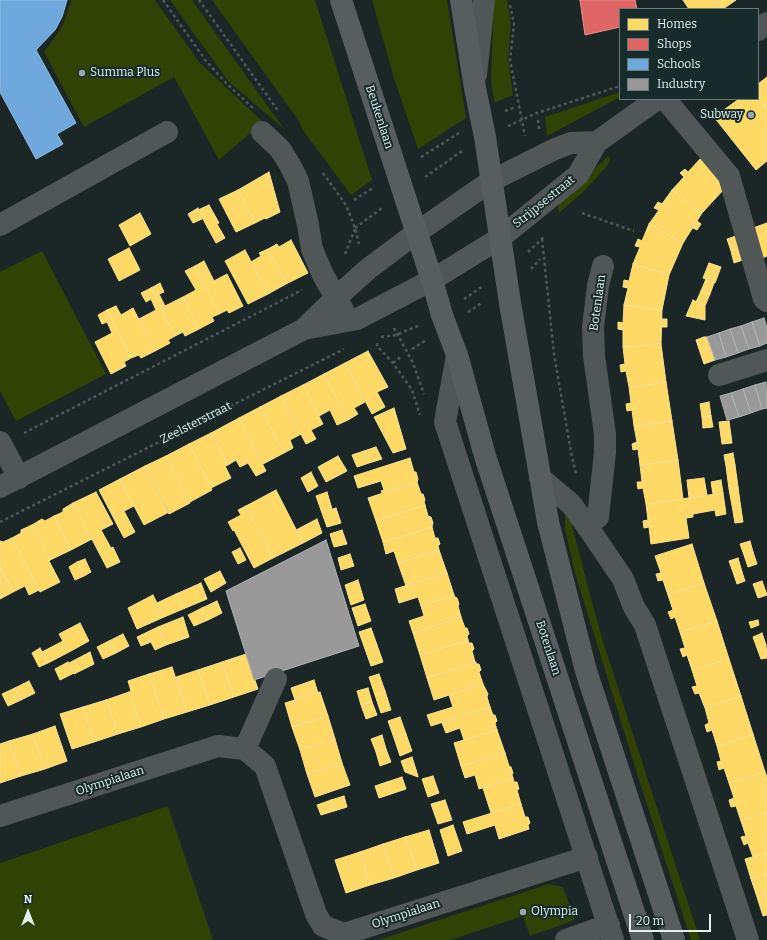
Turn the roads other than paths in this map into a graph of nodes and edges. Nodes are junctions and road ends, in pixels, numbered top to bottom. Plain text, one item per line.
1 (341, 0) edge
2 (461, 0) edge
3 (484, 0) edge
4 (767, 23) edge
5 (759, 29) edge
6 (475, 88) junction
7 (656, 100) edge
8 (666, 100) edge
9 (167, 132) dead end
10 (262, 132) dead end
11 (597, 142) junction
12 (491, 181) junction
13 (0, 225) edge
14 (416, 233) junction
15 (500, 238) junction
16 (603, 266) dead end
17 (432, 280) junction
18 (335, 298) junction
19 (767, 301) edge
20 (349, 321) junction
21 (304, 329) junction
22 (457, 355) junction
23 (767, 360) edge
24 (720, 375) dead end
25 (1, 443) edge
26 (19, 478) junction
27 (540, 478) junction
28 (0, 487) edge
29 (587, 526) junction
30 (276, 679) dead end
31 (245, 749) junction
32 (0, 816) edge
33 (587, 857) junction
34 (318, 933) edge
35 (611, 933) edge
36 (566, 940) edge
37 (643, 940) edge
38 (674, 940) edge
39 (748, 940) edge

1 - 14 main road, Beukenlaan
2 - 6 main road
3 - 6 street
4 - 5 street
6 - 12 main road
7 - 11 street, Strijpsestraat
8 - 19 street
9 - 13 street
10 - 18 street
11 - 12 street
11 - 15 street, Strijpsestraat
12 - 14 street
12 - 15 main road
14 - 17 main road, Beukenlaan
14 - 18 street
15 - 17 street, Strijpsestraat
15 - 27 main road
16 - 29 street, Botenlaan
17 - 20 street
17 - 22 main road, Botenlaan
18 - 20 street
18 - 21 street
20 - 21 street
21 - 26 street
22 - 33 street
22 - 37 main road, Botenlaan
23 - 24 street
25 - 26 street
26 - 28 street
27 - 29 street
27 - 38 main road
29 - 39 street
30 - 31 street
31 - 32 street, Olympialaan
31 - 34 street, Olympialaan
33 - 34 street, Olympialaan
33 - 35 street
35 - 36 street

